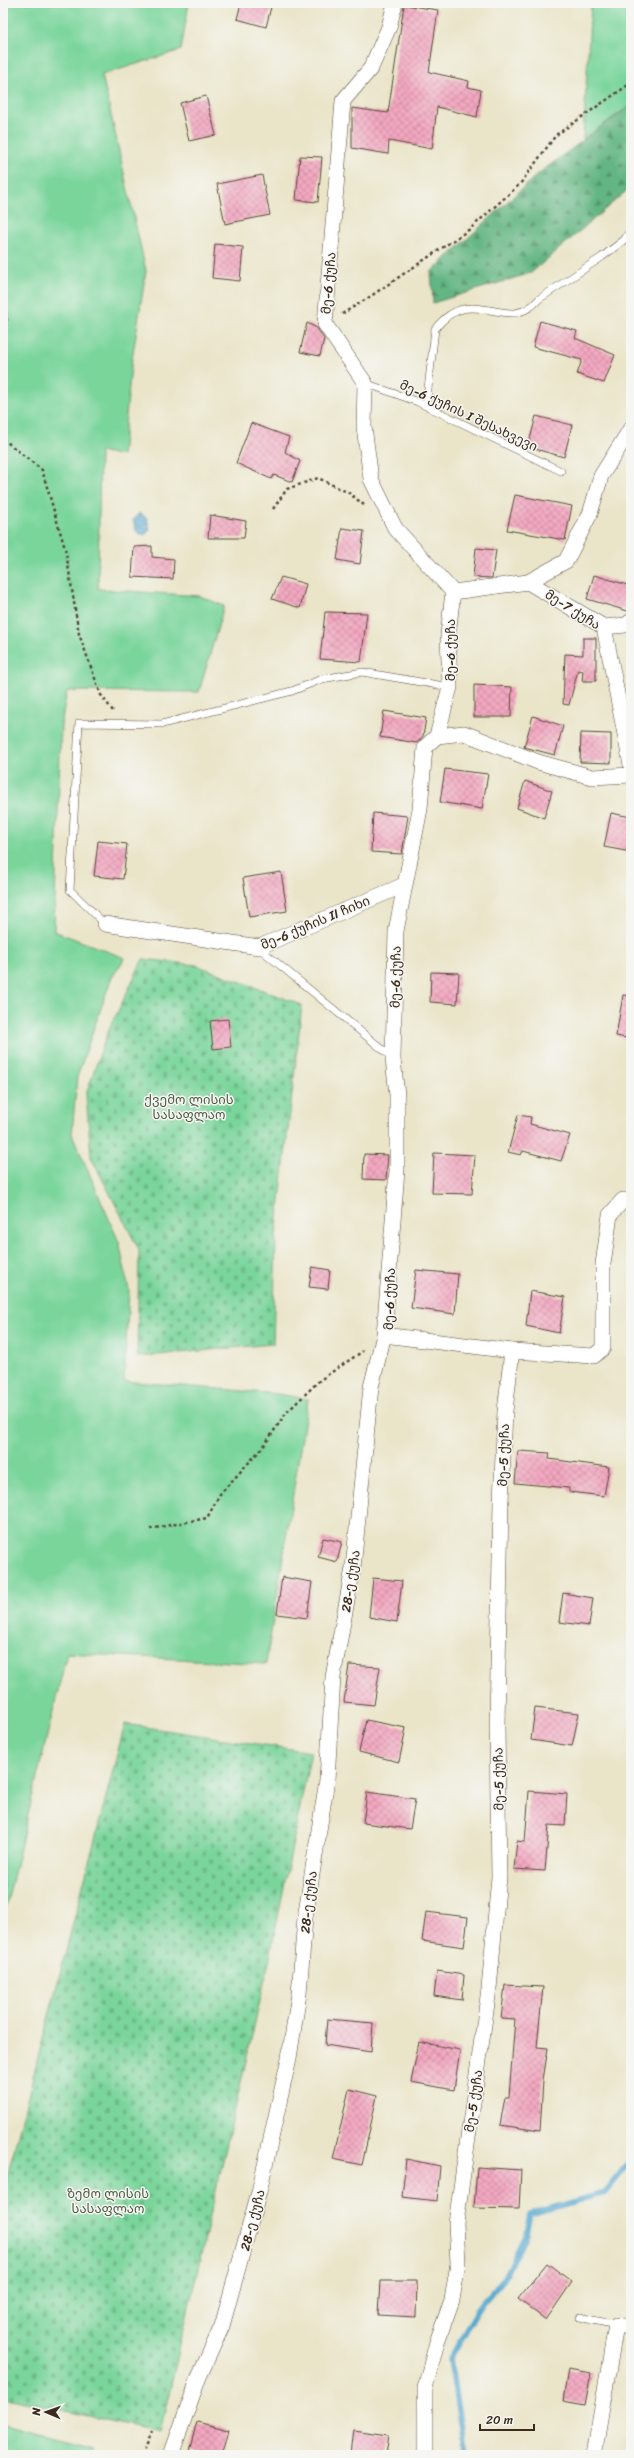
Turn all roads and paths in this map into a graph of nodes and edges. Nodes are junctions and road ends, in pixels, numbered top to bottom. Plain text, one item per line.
1 (395, 3) edge
2 (631, 83) edge
3 (631, 230) edge
4 (3, 282) edge
5 (325, 324) junction
6 (3, 334) edge
7 (365, 383) junction
8 (426, 406) junction
9 (631, 428) edge
10 (3, 439) edge
11 (561, 471) dead end
12 (366, 506) dead end
13 (273, 509) dead end
14 (528, 582) junction
15 (453, 592) junction
16 (631, 621) edge
17 (604, 627) junction
18 (450, 687) junction
19 (122, 723) junction
20 (437, 736) junction
21 (631, 765) edge
22 (631, 775) edge
23 (404, 885) junction
24 (104, 924) joint
25 (259, 948) junction
26 (393, 1058) junction
27 (631, 1200) edge
28 (384, 1335) junction
29 (512, 1351) junction
30 (150, 1529) dead end
31 (580, 2317) dead end
32 (624, 2326) edge
33 (152, 2431) dead end
34 (142, 2455) edge
35 (172, 2455) edge
36 (426, 2455) edge
37 (594, 2455) edge

1 - 5 street, მე-6 ქუჩა
2 - 5 path
3 - 8 lane
4 - 6 path
5 - 7 street, მე-6 ქუჩა
7 - 8 lane, მე-6 ქუჩის I შესახვევი
7 - 15 street
8 - 11 lane, მე-6 ქუჩის I შესახვევი
9 - 14 street
10 - 19 path
12 - 13 path
14 - 15 street
14 - 17 street, მე-7 ქუჩა
15 - 18 street, მე-6 ქუჩა
16 - 17 street
17 - 21 street, მე-7 ქუჩა
18 - 19 lane
18 - 20 street, მე-6 ქუჩა
19 - 24 lane
20 - 22 street
20 - 23 street, მე-6 ქუჩა
23 - 25 street, მე-6 ქუჩის II ჩიხი
23 - 26 street, მე-6 ქუჩა
24 - 25 street, მე-6 ქუჩის II ჩიხი
25 - 26 lane
26 - 28 street, მე-6 ქუჩა
27 - 29 street
28 - 29 street, მე-6 ქუჩა
28 - 30 path
28 - 35 street, 28-ე ქუჩა
29 - 36 street, მე-5 ქუჩა
31 - 32 lane
32 - 37 street
33 - 34 path

